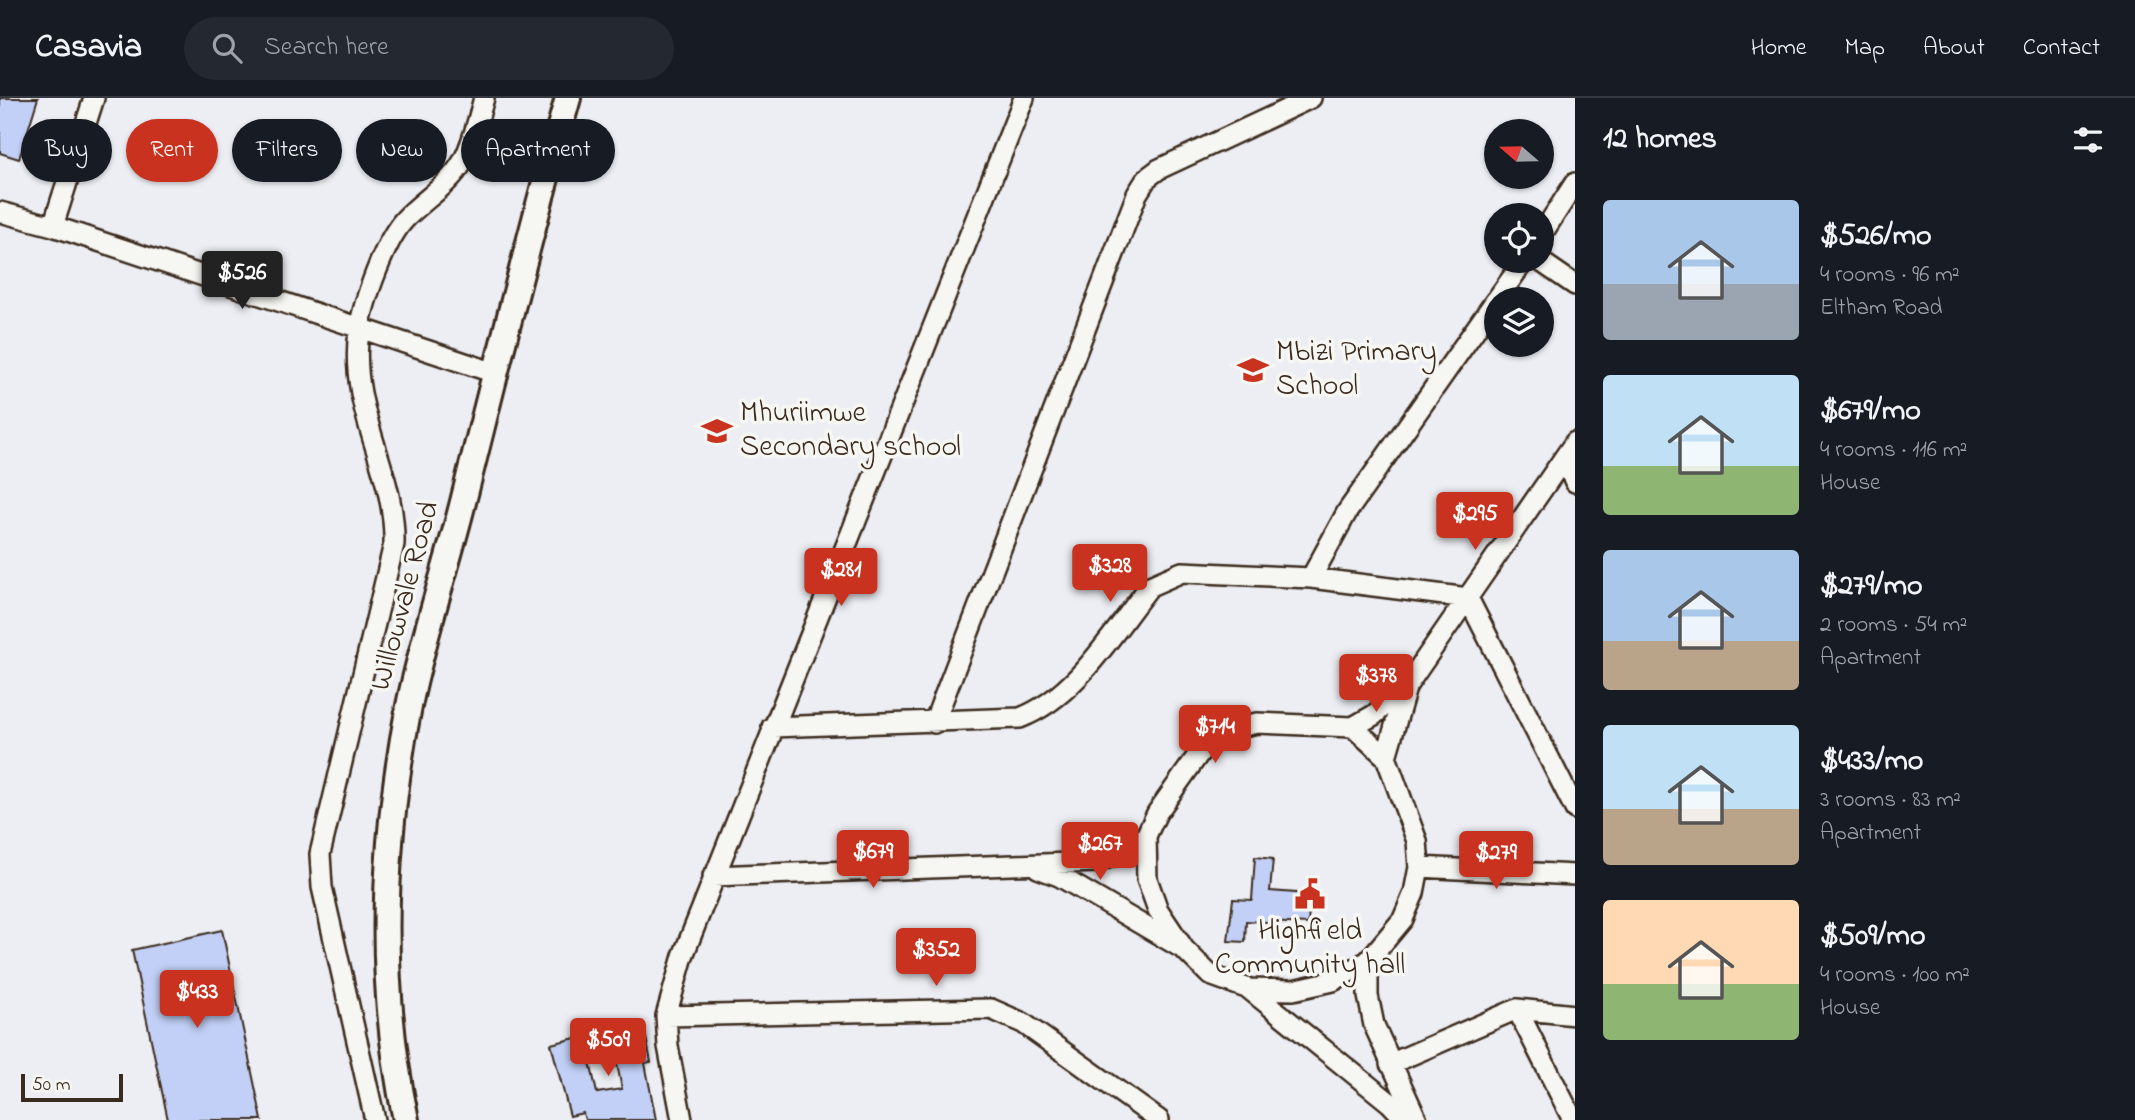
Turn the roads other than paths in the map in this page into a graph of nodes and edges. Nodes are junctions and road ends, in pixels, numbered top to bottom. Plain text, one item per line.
1 (94, 98) edge
2 (484, 98) edge
3 (568, 98) edge
4 (1024, 98) edge
5 (1311, 98) edge
6 (1575, 183) edge
7 (0, 212) edge
8 (1554, 215) edge
9 (53, 226) junction
10 (1554, 271) edge
11 (1575, 285) edge
12 (1484, 318) edge
13 (359, 329) junction
14 (495, 373) junction
15 (1570, 450) edge
16 (1575, 482) edge
17 (1311, 578) junction
18 (1468, 597) junction
19 (1408, 684) junction
20 (934, 723) junction
21 (772, 727) junction
22 (1353, 727) junction
23 (1386, 757) junction
24 (1575, 809) edge
25 (1146, 836) junction
26 (1032, 866) junction
27 (1419, 867) junction
28 (1575, 875) edge
29 (712, 876) junction
30 (1184, 950) junction
31 (1368, 961) junction
32 (1249, 989) junction
33 (1517, 1009) junction
34 (1575, 1014) edge
35 (666, 1016) junction
36 (1390, 1064) junction
37 (375, 1120) edge
38 (406, 1120) edge
39 (682, 1120) edge
40 (1159, 1120) edge
41 (1406, 1120) edge
42 (1417, 1120) edge
43 (1573, 1120) edge

1 - 9 street
2 - 13 street
3 - 14 main road, Willowvale Road
4 - 21 street
5 - 20 street
6 - 8 street
7 - 9 street
9 - 13 street
10 - 11 street
12 - 17 street
13 - 14 street
13 - 37 street
14 - 38 main road, Willowvale Road
15 - 16 street
15 - 18 street
17 - 18 street
17 - 20 street
18 - 19 street
18 - 24 street
19 - 22 street
19 - 23 street
20 - 21 street
21 - 29 street
22 - 23 street
22 - 25 street
23 - 27 street
25 - 26 street
25 - 30 street
26 - 29 street
26 - 30 street
27 - 28 street
27 - 31 street
29 - 35 street
30 - 32 street
31 - 32 street
31 - 36 street
32 - 41 street
33 - 34 street
33 - 36 street
33 - 43 street
35 - 39 street
35 - 40 street
36 - 42 street

